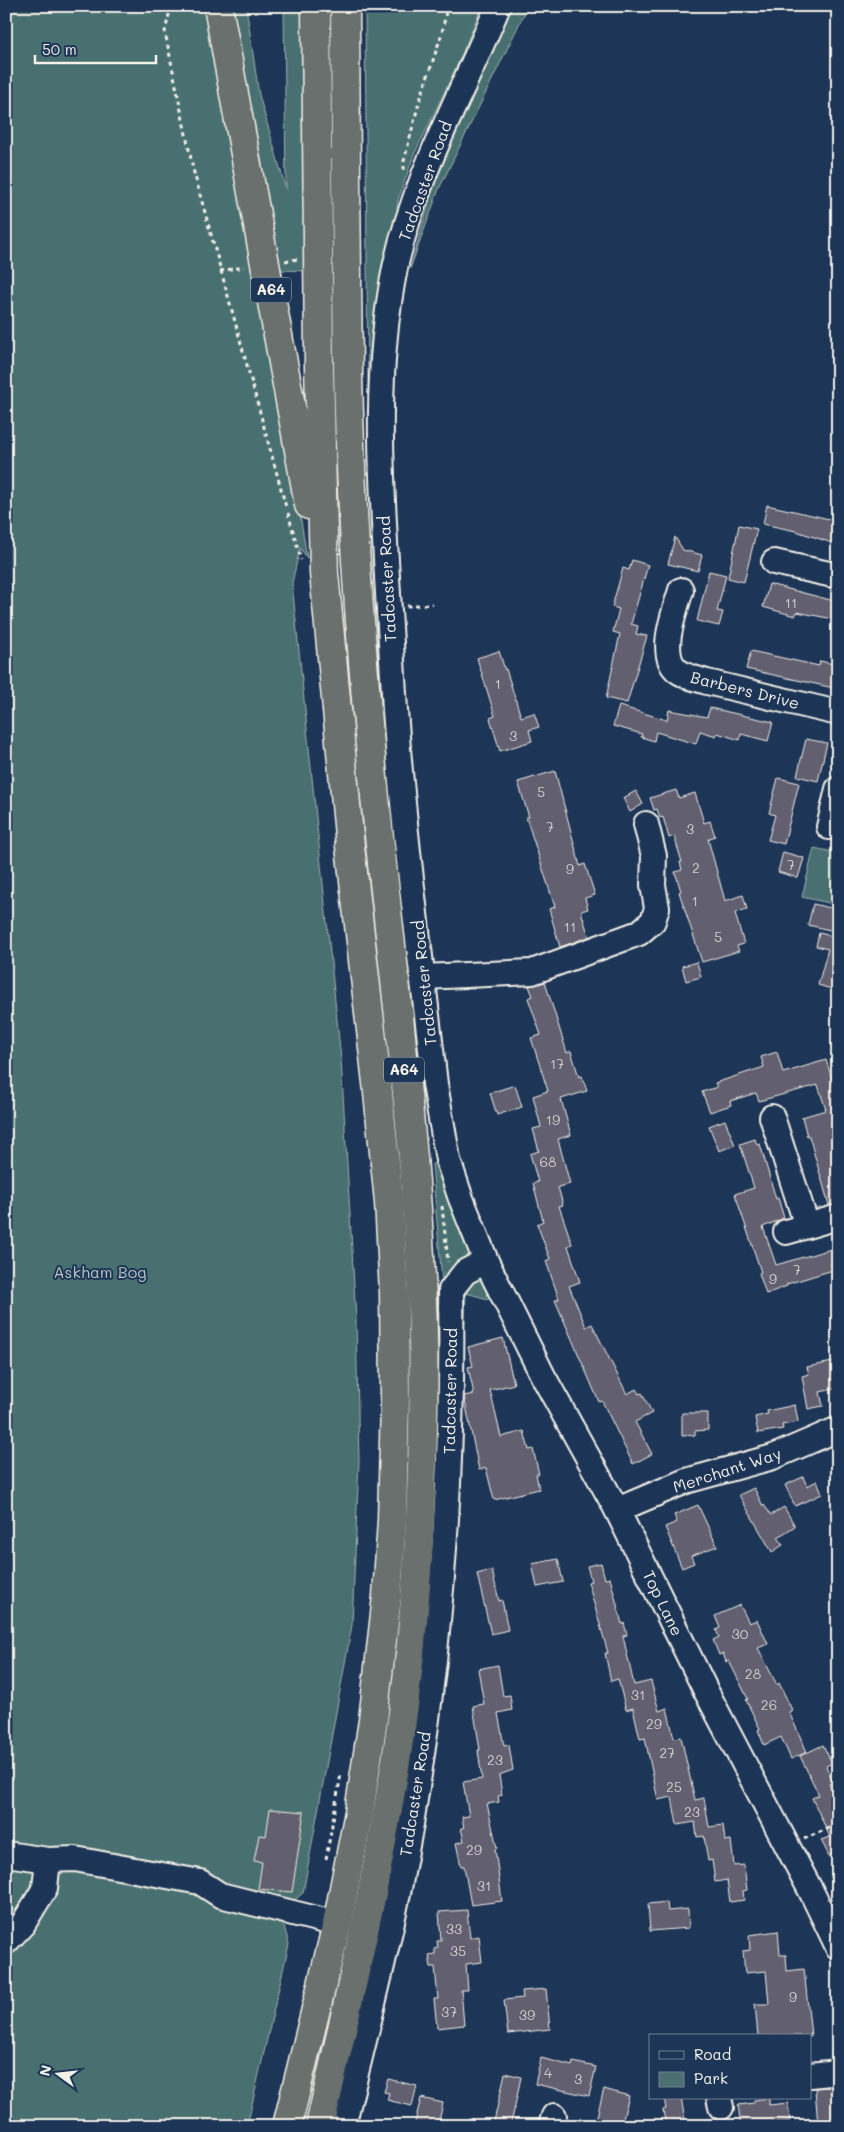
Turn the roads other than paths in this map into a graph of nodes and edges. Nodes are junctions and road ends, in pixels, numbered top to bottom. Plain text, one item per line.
1 (218, 6) edge
2 (316, 6) edge
3 (345, 6) edge
4 (498, 6) edge
5 (774, 562) dead end
6 (313, 568) junction
7 (838, 576) edge
8 (681, 590) dead end
9 (838, 713) edge
10 (838, 789) edge
11 (646, 824) dead end
12 (829, 827) dead end
13 (423, 977) junction
14 (772, 1117) dead end
15 (838, 1217) edge
16 (486, 1260) junction
17 (838, 1429) edge
18 (617, 1510) junction
19 (6, 1854) edge
20 (48, 1860) junction
21 (338, 1924) junction
22 (6, 1942) edge
23 (838, 1947) edge
24 (838, 2072) edge
25 (812, 2075) edge
26 (287, 2126) edge
27 (320, 2126) edge
28 (343, 2126) edge

1 - 6 highway, A64
2 - 6 highway, A64
3 - 27 highway, A64
4 - 13 street, Tadcaster Road
5 - 7 street
6 - 21 highway, A64
8 - 9 street, Barbers Drive
10 - 12 street
11 - 13 street
13 - 16 street, Tadcaster Road
14 - 15 street
16 - 18 street, Top Lane
16 - 28 street, Tadcaster Road
17 - 18 street, Merchant Way
18 - 23 street, Top Lane
19 - 20 street
20 - 21 street
20 - 22 street
21 - 26 highway, A64
24 - 25 street

